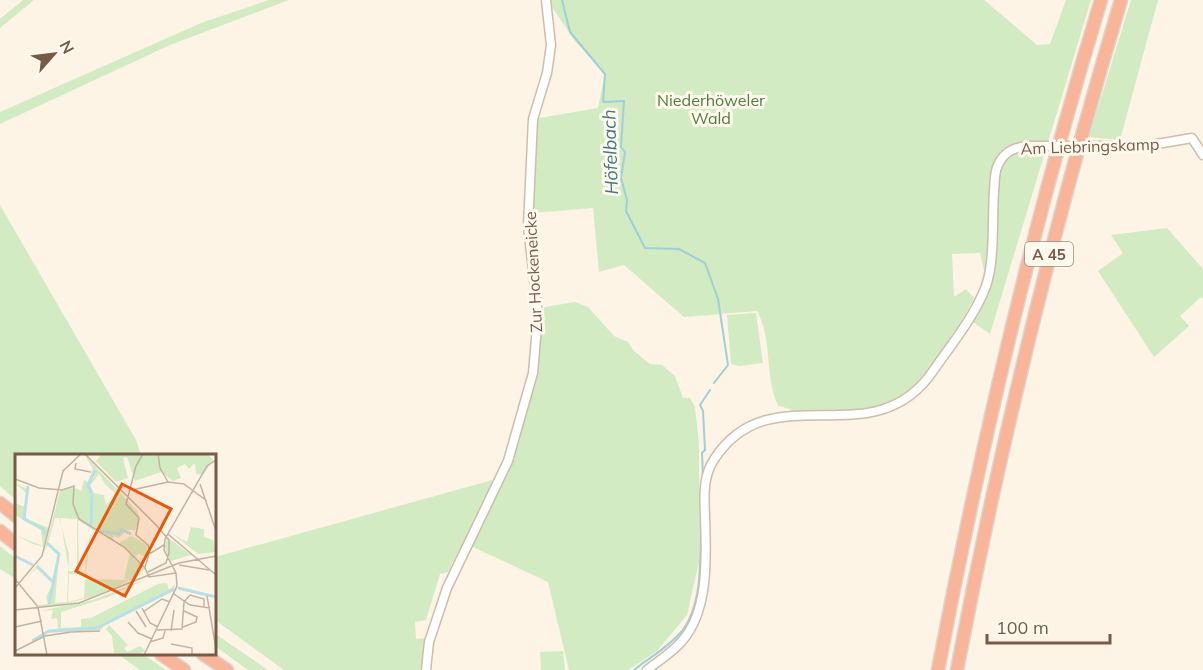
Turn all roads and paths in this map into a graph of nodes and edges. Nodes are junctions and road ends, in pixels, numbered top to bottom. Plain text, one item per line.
1 (546, 0) edge
2 (1101, 0) edge
3 (1121, 0) edge
4 (1203, 155) edge
5 (0, 503) edge
6 (15, 515) edge
7 (0, 531) edge
8 (15, 543) edge
9 (953, 591) junction
10 (162, 655) edge
11 (204, 655) edge
12 (184, 670) edge
13 (227, 670) edge
14 (426, 670) edge
15 (647, 670) edge
16 (929, 670) edge
17 (938, 670) edge
18 (957, 670) edge

1 - 14 street, Zur Hockeneicke
2 - 9 highway, A 45
3 - 18 highway, A 45
4 - 15 street, Am Liebringskamp, bridge
5 - 6 highway
7 - 8 highway
9 - 16 highway
9 - 17 highway, A 45
10 - 12 highway
11 - 13 highway

